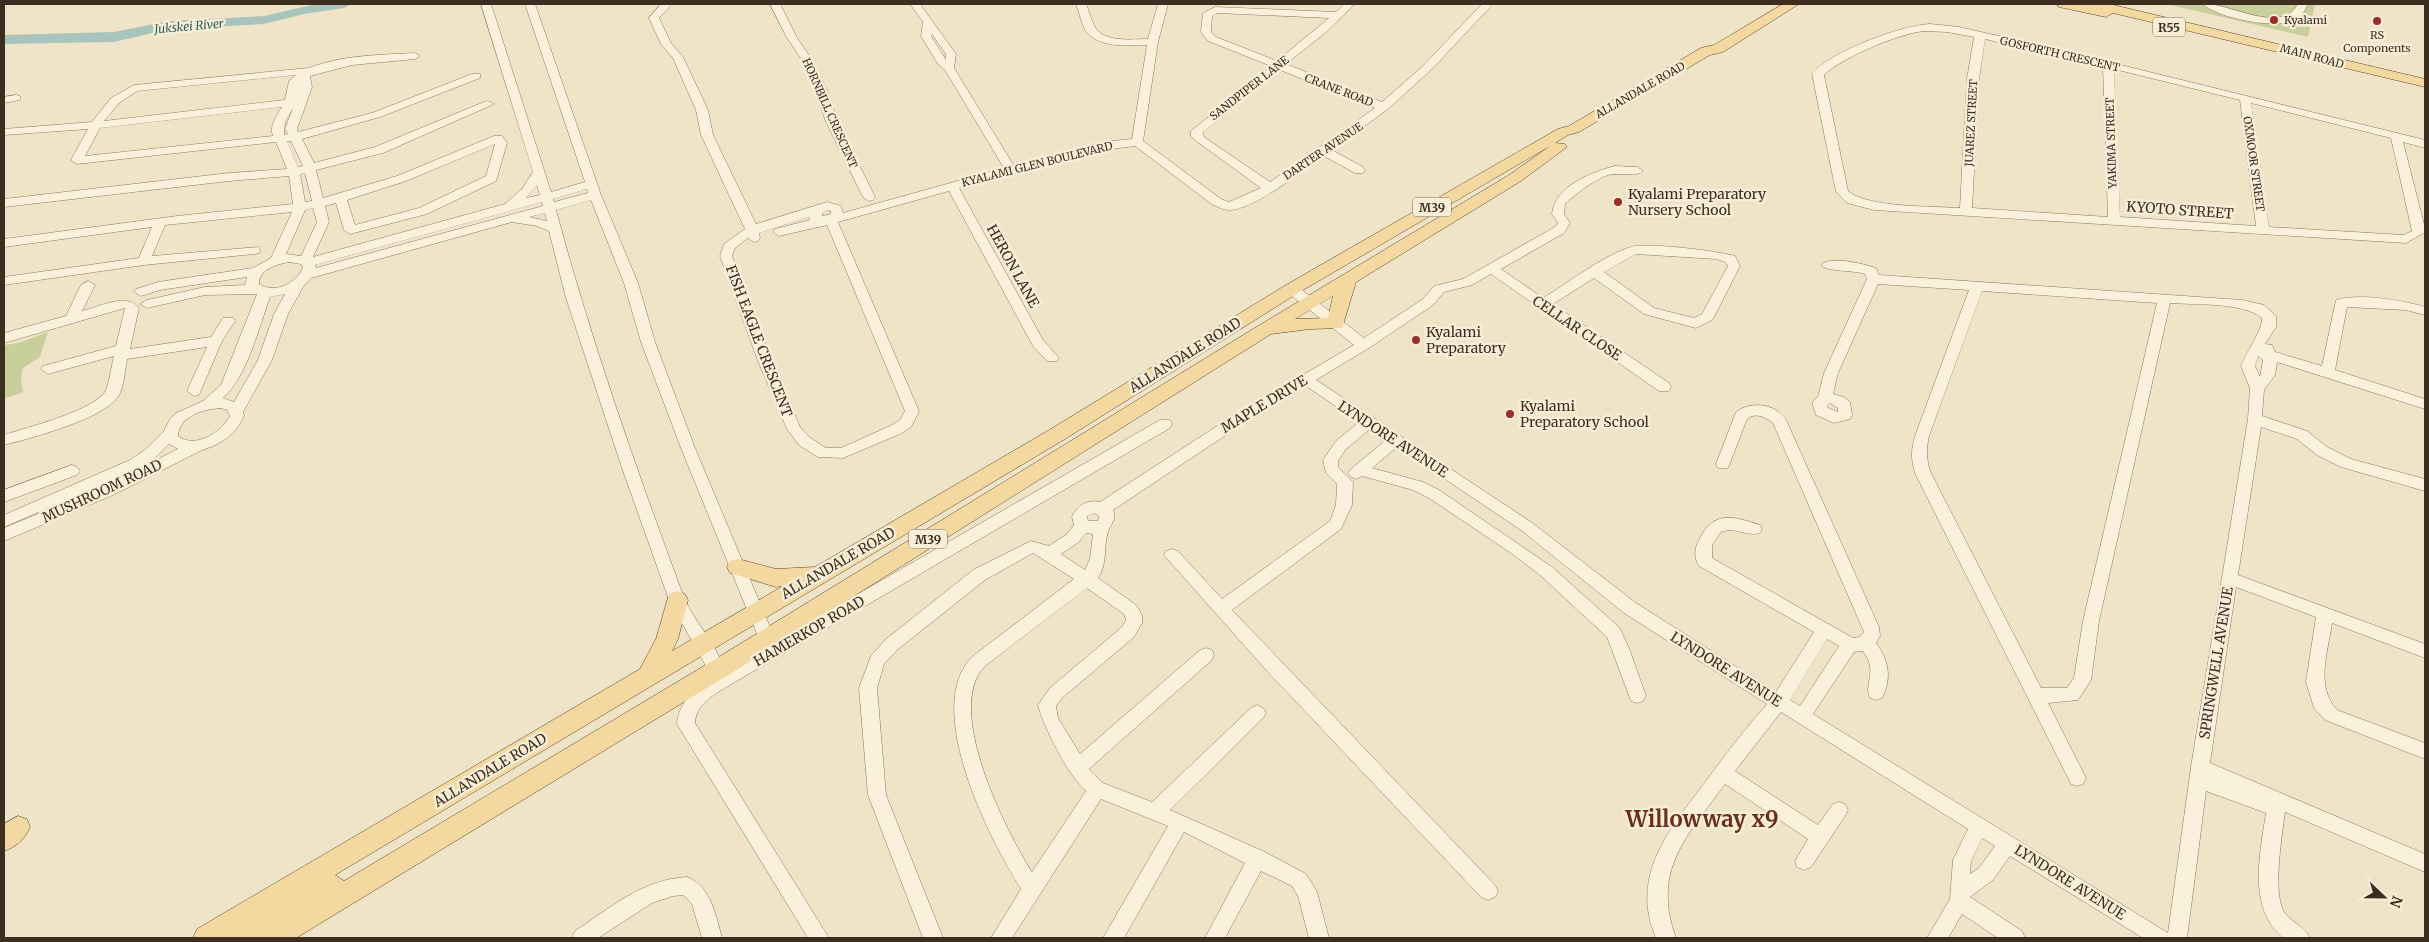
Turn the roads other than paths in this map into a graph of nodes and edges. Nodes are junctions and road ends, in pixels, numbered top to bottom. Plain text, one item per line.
1 (666, 4) edge
2 (775, 4) edge
3 (915, 4) edge
4 (1081, 4) edge
5 (1155, 4) edge
6 (1163, 4) edge
7 (1350, 4) edge
8 (1488, 4) edge
9 (1779, 4) edge
10 (1792, 4) edge
11 (2064, 4) edge
12 (2093, 4) edge
13 (2208, 4) edge
14 (2303, 4) edge
15 (487, 7) edge
16 (1235, 7) edge
17 (532, 9) edge
18 (1339, 14) junction
19 (1155, 30) junction
20 (1980, 35) junction
21 (1153, 42) junction
22 (2274, 48) junction
23 (1706, 51) junction
24 (415, 56) dead end
25 (2108, 65) junction
26 (1278, 66) junction
27 (306, 73) junction
28 (476, 76) dead end
29 (2425, 83) edge
30 (16, 98) dead end
31 (2245, 98) junction
32 (4, 100) edge
33 (296, 102) junction
34 (488, 104) dead end
35 (1384, 107) junction
36 (97, 126) junction
37 (1574, 129) junction
38 (4, 132) edge
39 (2396, 135) junction
40 (294, 137) junction
41 (279, 139) junction
42 (1137, 142) junction
43 (2425, 144) edge
44 (1324, 151) junction
45 (310, 168) junction
46 (1011, 170) junction
47 (1359, 170) dead end
48 (1637, 171) dead end
49 (294, 172) junction
50 (538, 173) junction
51 (947, 187) junction
52 (1270, 188) junction
53 (594, 190) junction
54 (1842, 192) joint
55 (869, 197) junction
56 (340, 198) junction
57 (4, 202) edge
58 (317, 203) junction
59 (548, 203) junction
60 (300, 207) junction
61 (1966, 211) junction
62 (508, 214) junction
63 (827, 216) junction
64 (2114, 221) junction
65 (160, 222) junction
66 (555, 229) junction
67 (2263, 230) junction
68 (753, 233) junction
69 (4, 243) edge
70 (254, 250) dead end
71 (144, 261) junction
72 (276, 261) junction
73 (1827, 265) dead end
74 (1492, 268) junction
75 (304, 270) junction
76 (258, 271) junction
77 (1596, 272) junction
78 (231, 275) junction
79 (1349, 278) junction
80 (1874, 279) junction
81 (4, 281) edge
82 (88, 285) dead end
83 (1977, 287) junction
84 (223, 289) junction
85 (1292, 289) junction
86 (260, 291) junction
87 (144, 298) junction
88 (2164, 299) junction
89 (1309, 303) junction
90 (1543, 304) junction
91 (128, 306) junction
92 (2425, 311) edge
93 (72, 318) junction
94 (228, 321) dead end
95 (1336, 324) junction
96 (1264, 330) junction
97 (4, 338) edge
98 (215, 341) junction
99 (2258, 344) junction
100 (1364, 345) junction
101 (123, 352) junction
102 (2269, 355) junction
103 (1052, 358) dead end
104 (48, 369) dead end
105 (2328, 374) junction
106 (1305, 380) junction
107 (1664, 386) dead end
108 (2257, 388) junction
109 (194, 391) dead end
110 (1825, 399) dead end
111 (208, 404) junction
112 (2425, 404) edge
113 (236, 410) junction
114 (1368, 422) junction
115 (2255, 422) junction
116 (1165, 424) dead end
117 (170, 434) junction
118 (4, 440) edge
119 (1395, 441) junction
120 (199, 445) junction
121 (1723, 464) dead end
122 (1360, 470) junction
123 (72, 471) dead end
124 (1345, 482) junction
125 (2425, 485) edge
126 (4, 496) edge
127 (1102, 508) junction
128 (4, 520) edge
129 (1083, 526) junction
130 (1101, 527) junction
131 (1754, 529) dead end
132 (4, 535) edge
133 (1048, 555) junction
134 (1172, 555) dead end
135 (738, 567) junction
136 (816, 575) junction
137 (2229, 578) junction
138 (1086, 579) junction
139 (677, 600) junction
140 (1222, 608) junction
141 (756, 612) junction
142 (2325, 614) junction
143 (1824, 630) junction
144 (767, 639) junction
145 (703, 643) junction
146 (1858, 643) junction
147 (2425, 651) edge
148 (1206, 656) dead end
149 (717, 670) junction
150 (649, 675) junction
151 (1876, 693) dead end
152 (1637, 696) dead end
153 (2034, 696) junction
154 (1779, 702) junction
155 (1257, 713) dead end
156 (1802, 717) junction
157 (2425, 752) edge
158 (1078, 768) junction
159 (1722, 772) junction
160 (2200, 774) junction
161 (2076, 778) dead end
162 (1097, 789) junction
163 (2283, 806) junction
164 (1839, 810) dead end
165 (1156, 812) junction
166 (1180, 822) junction
167 (1979, 824) junction
168 (1820, 836) junction
169 (438, 839) junction
170 (2008, 843) junction
171 (1258, 858) junction
172 (1804, 860) dead end
173 (2425, 863) edge
174 (1033, 890) junction
175 (1488, 891) dead end
176 (1960, 896) junction
177 (217, 936) edge
178 (272, 938) edge
179 (582, 938) edge
180 (712, 938) edge
181 (819, 938) edge
182 (933, 938) edge
183 (1001, 938) edge
184 (1113, 938) edge
185 (1215, 938) edge
186 (1319, 938) edge
187 (1666, 938) edge
188 (1937, 938) edge
189 (2015, 938) edge
190 (2160, 938) edge
191 (2177, 938) edge
192 (2300, 938) edge

1 - 68 street
2 - 55 street, HORNBILL CRESCENT
3 - 46 street
4 - 21 street
5 - 19 street
6 - 19 street
7 - 18 street, SANDPIPER LANE
8 - 35 street, DARTER AVENUE
9 - 23 main road, ALLANDALE ROAD / M39
10 - 23 main road, ALLANDALE ROAD / M39
11 - 22 main road, R55
12 - 22 main road, R55
13 - 14 street
15 - 50 street
16 - 18 street
16 - 26 street, CRANE ROAD
17 - 53 street
18 - 26 street, SANDPIPER LANE
19 - 21 street
20 - 25 street, GOSFORTH CRESCENT
20 - 54 street, GOSFORTH CRESCENT
20 - 61 street, JUAREZ STREET
21 - 42 street
22 - 29 main road, MAIN ROAD / R55
23 - 37 main road, ALLANDALE ROAD / M39
24 - 27 street
25 - 31 street, GOSFORTH CRESCENT
25 - 64 street, YAKIMA STREET
26 - 35 street, CRANE ROAD
26 - 52 street, SANDPIPER LANE
27 - 33 street
27 - 36 street
28 - 40 street
30 - 32 street
31 - 39 street, GOSFORTH CRESCENT
31 - 67 street, OXMOOR STREET
33 - 36 street
33 - 40 street
33 - 41 street
34 - 45 street
35 - 44 street, DARTER AVENUE
36 - 38 street
36 - 41 street
37 - 79 main road, ALLANDALE ROAD / M39
37 - 85 main road, ALLANDALE ROAD / M39
39 - 43 street, GOSFORTH CRESCENT
39 - 67 street, KYOTO STREET
40 - 41 street
40 - 45 street, MUSHROOM ROAD
41 - 49 street
42 - 46 street, KYALAMI GLEN BOULEVARD
42 - 52 street, DARTER AVENUE
44 - 47 street
44 - 52 street, DARTER AVENUE
45 - 49 street
45 - 58 street, MUSHROOM ROAD
46 - 51 street, KYALAMI GLEN BOULEVARD
48 - 74 street, MAPLE DRIVE
49 - 57 street
49 - 60 street
50 - 59 street
50 - 62 street
51 - 55 street, KYALAMI GLEN BOULEVARD
51 - 63 street, KYALAMI GLEN BOULEVARD
51 - 103 street, HERON LANE
53 - 59 street
53 - 135 street
54 - 61 street, KYOTO STREET
55 - 63 street, KYALAMI GLEN BOULEVARD
56 - 56 street
56 - 58 street
58 - 60 street
58 - 75 street, MUSHROOM ROAD
59 - 62 street
59 - 66 street
60 - 65 street
60 - 72 street
61 - 64 street, KYOTO STREET
62 - 66 street
62 - 75 street
63 - 68 street, KYALAMI GLEN BOULEVARD
63 - 68 street, FISH EAGLE CRESCENT
64 - 67 street, KYOTO STREET
65 - 69 street
65 - 71 street
66 - 139 street
70 - 71 street
71 - 81 street
72 - 75 street
72 - 76 street
73 - 80 street
74 - 90 street, CELLAR CLOSE
74 - 100 street, MAPLE DRIVE
75 - 86 street
75 - 113 street, MUSHROOM ROAD
76 - 78 street
76 - 86 street, MUSHROOM ROAD
77 - 77 street
77 - 90 street
78 - 84 street
78 - 87 street
79 - 89 main road, ALLANDALE ROAD / M39
79 - 95 main road
80 - 83 street
80 - 110 street
82 - 93 street
83 - 88 street
83 - 153 street
84 - 86 street
84 - 87 street
85 - 89 street
85 - 136 main road, ALLANDALE ROAD / M39
86 - 111 street, MUSHROOM ROAD
87 - 91 street
88 - 99 street
88 - 153 street
89 - 95 street
89 - 96 main road, ALLANDALE ROAD / M39
90 - 107 street, CELLAR CLOSE
91 - 93 street
91 - 101 street
92 - 105 street
93 - 97 street
94 - 98 street
95 - 96 main road
95 - 100 street
96 - 144 main road, ALLANDALE ROAD / M39
98 - 101 street
98 - 109 street
99 - 102 street
99 - 108 street
100 - 106 street, MAPLE DRIVE
101 - 104 street
101 - 118 street
102 - 105 street
102 - 108 street
105 - 112 street
106 - 114 street, LYNDORE AVENUE
106 - 127 street, MAPLE DRIVE
108 - 115 street, SPRINGWELL AVENUE
111 - 113 street
111 - 117 street, MUSHROOM ROAD
113 - 120 street, MUSHROOM ROAD
114 - 119 street, LYNDORE AVENUE
114 - 124 street
115 - 125 street
115 - 137 street, SPRINGWELL AVENUE
116 - 181 street, HAMERKOP ROAD
117 - 120 street
117 - 128 street, MUSHROOM ROAD
119 - 122 street
119 - 154 street, LYNDORE AVENUE
120 - 132 street, MUSHROOM ROAD
121 - 146 street
122 - 124 street
122 - 152 street
123 - 126 street
124 - 140 street
127 - 129 street
127 - 130 street
129 - 130 street
129 - 133 street
130 - 138 street
131 - 143 street
133 - 138 street
133 - 182 street
134 - 140 street
135 - 136 main road
135 - 141 street
136 - 141 main road, ALLANDALE ROAD / M39
137 - 142 street
137 - 160 street, SPRINGWELL AVENUE
138 - 158 street
138 - 174 street
139 - 145 street
139 - 150 main road
140 - 175 street
141 - 144 street
141 - 145 main road, ALLANDALE ROAD / M39
142 - 147 street
142 - 157 street
143 - 146 street
143 - 154 street
144 - 149 main road, ALLANDALE ROAD / M39
145 - 149 street
145 - 150 main road, ALLANDALE ROAD / M39
146 - 151 street
146 - 156 street
148 - 158 street
149 - 169 main road, ALLANDALE ROAD / M39
150 - 177 main road, ALLANDALE ROAD / M39
153 - 161 street
154 - 156 street, LYNDORE AVENUE
154 - 159 street
155 - 165 street
156 - 167 street, LYNDORE AVENUE
158 - 162 street
159 - 168 street
159 - 187 street
160 - 163 street
160 - 191 street, SPRINGWELL AVENUE
162 - 165 street
162 - 174 street
163 - 173 street
163 - 192 street
164 - 168 street
165 - 166 street
166 - 171 street
166 - 184 street
167 - 170 street, LYNDORE AVENUE
167 - 176 street
168 - 172 street
169 - 177 main road
169 - 178 main road, ALLANDALE ROAD / M39
170 - 176 street
170 - 190 street, LYNDORE AVENUE
171 - 185 street
171 - 186 street
174 - 183 street
176 - 188 street
176 - 189 street
179 - 180 street

